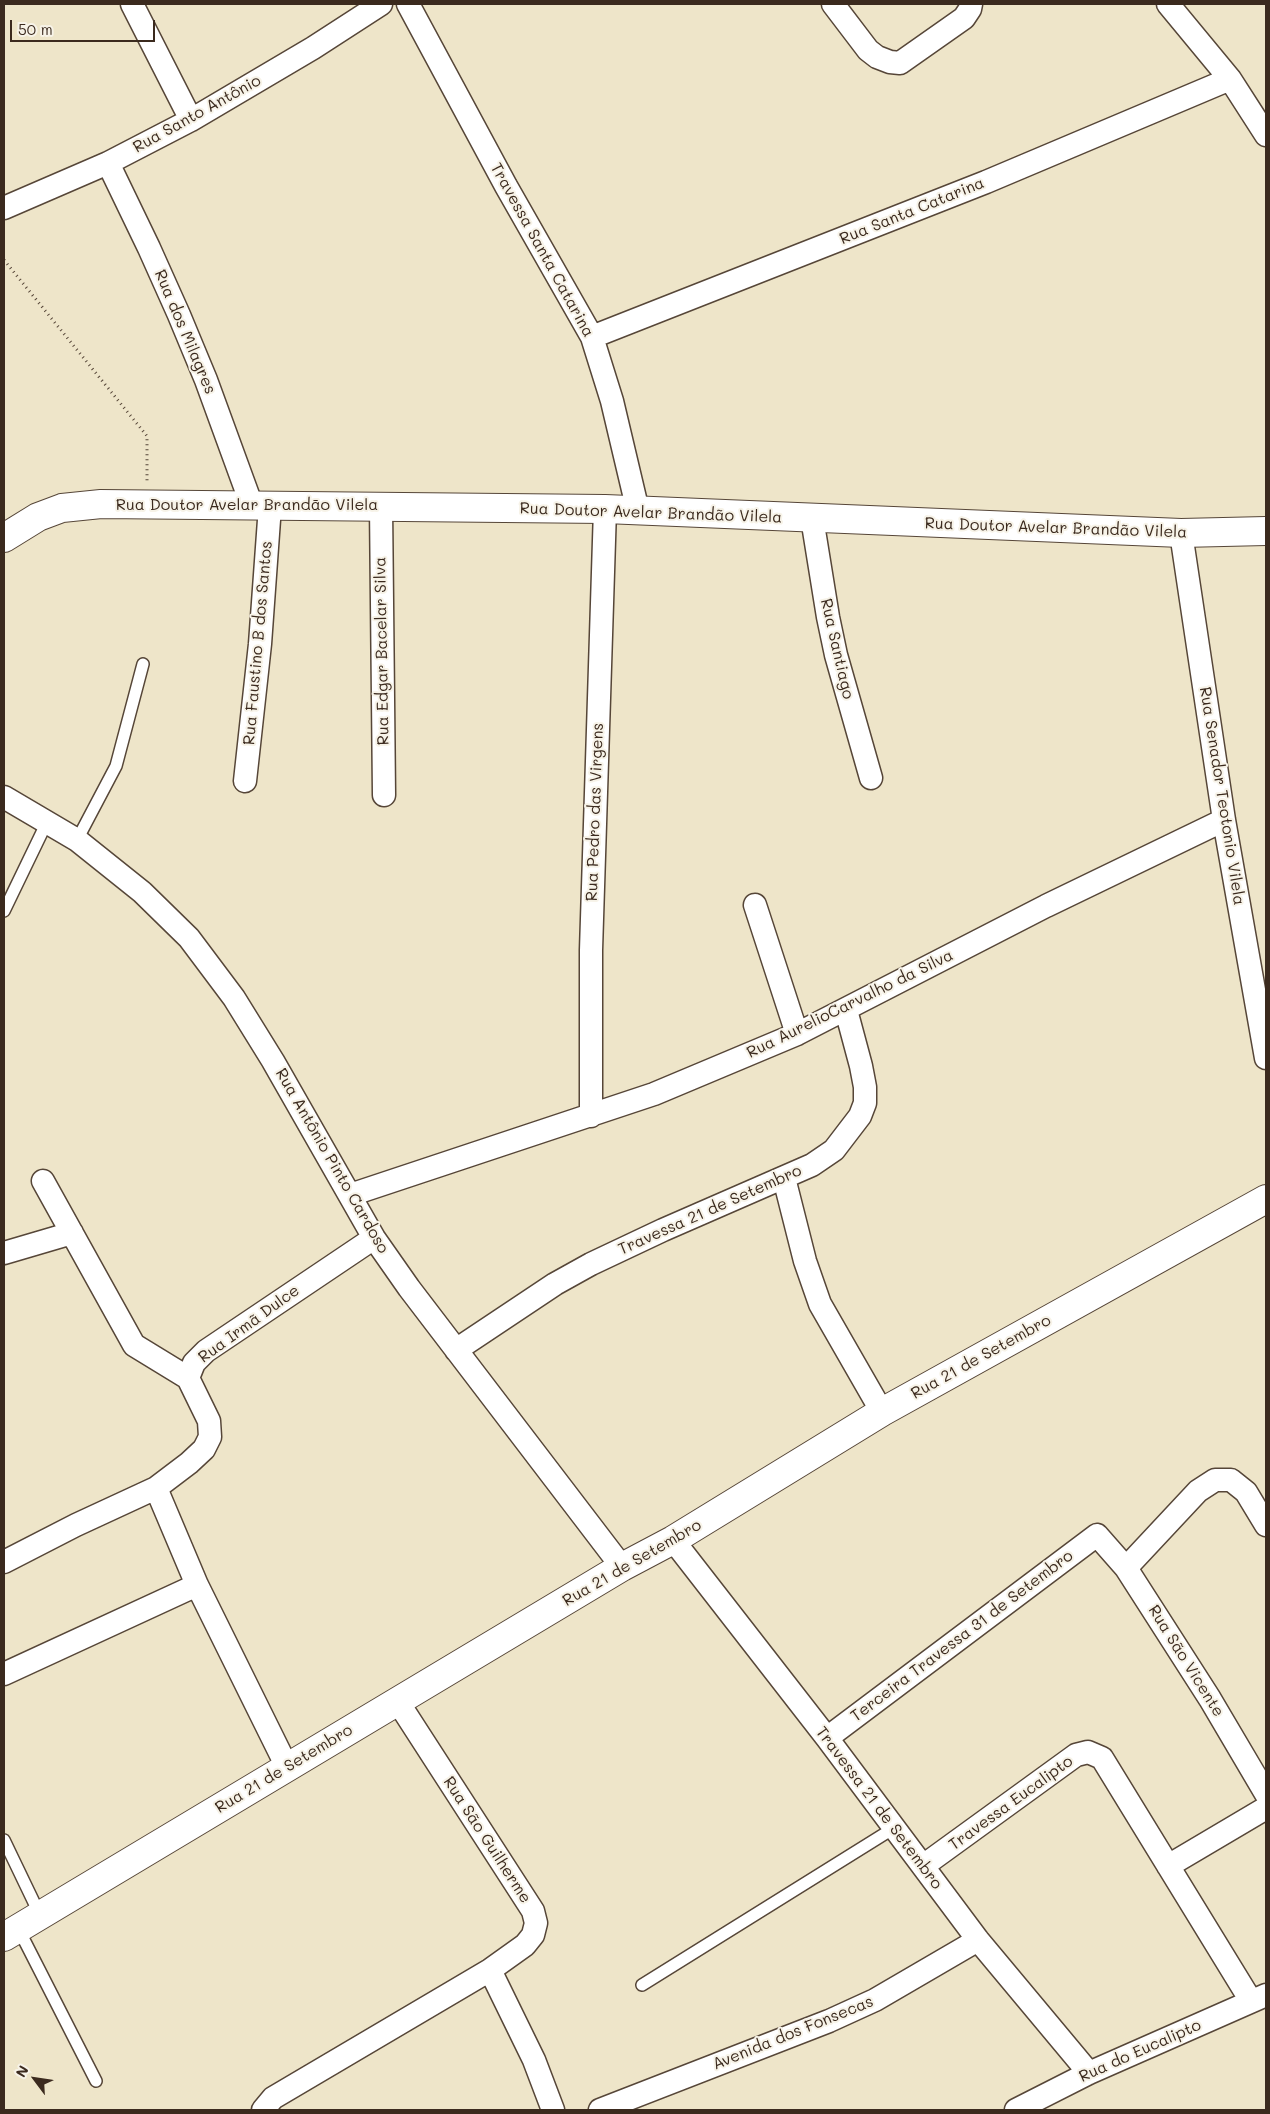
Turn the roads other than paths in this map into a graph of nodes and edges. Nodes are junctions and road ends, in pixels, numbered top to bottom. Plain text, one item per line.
1 (132, 4) edge
2 (381, 4) edge
3 (408, 4) edge
4 (832, 4) edge
5 (971, 4) edge
6 (1168, 4) edge
7 (1230, 79) junction
8 (191, 120) junction
9 (1266, 135) edge
10 (108, 163) junction
11 (4, 208) edge
12 (592, 337) junction
13 (261, 506) junction
14 (380, 506) junction
15 (605, 509) junction
16 (638, 511) junction
17 (812, 518) junction
18 (1266, 531) edge
19 (1181, 533) junction
20 (4, 538) edge
21 (143, 664) dead end
22 (871, 778) dead end
23 (245, 780) dead end
24 (384, 795) dead end
25 (4, 797) edge
26 (1224, 820) junction
27 (48, 822) junction
28 (77, 840) junction
29 (755, 905) dead end
30 (4, 911) edge
31 (846, 1010) junction
32 (797, 1034) junction
33 (1266, 1058) edge
34 (591, 1116) junction
35 (784, 1178) junction
36 (43, 1181) dead end
37 (350, 1195) junction
38 (1266, 1199) edge
39 (72, 1234) junction
40 (374, 1238) junction
41 (4, 1253) edge
42 (456, 1350) junction
43 (188, 1378) junction
44 (882, 1412) junction
45 (156, 1488) junction
46 (1266, 1526) edge
47 (1096, 1535) joint
48 (673, 1540) junction
49 (4, 1562) edge
50 (622, 1567) junction
51 (1126, 1568) junction
52 (196, 1585) junction
53 (4, 1674) edge
54 (398, 1702) junction
55 (827, 1738) junction
56 (287, 1767) junction
57 (1266, 1794) edge
58 (1266, 1808) edge
59 (894, 1828) junction
60 (4, 1840) edge
61 (923, 1866) junction
62 (1168, 1866) junction
63 (21, 1926) edge
64 (978, 1940) junction
65 (490, 1970) junction
66 (642, 1985) dead end
67 (1259, 1998) edge
68 (1089, 2073) junction
69 (96, 2081) dead end
70 (263, 2110) edge
71 (553, 2110) edge
72 (600, 2110) edge
73 (1016, 2110) edge

1 - 8 street
2 - 8 street, Rua Santo Antônio
3 - 12 street, Travessa Santa Catarina
4 - 5 street
6 - 7 street
7 - 9 street
7 - 12 street, Rua Santa Catarina
8 - 10 street, Rua Santo Antônio
10 - 11 street, Rua Santo Antônio
10 - 13 street, Rua dos Milagres
12 - 16 street, Travessa Santa Catarina
13 - 14 street, Rua Doutor Avelar Brandão Vilela
13 - 20 street, Rua Doutor Avelar Brandão Vilela
13 - 23 street, Rua Faustino B dos Santos
14 - 15 street, Rua Doutor Avelar Brandão Vilela
14 - 24 street, Rua Edgar Bacelar Silva
15 - 16 street, Rua Doutor Avelar Brandão Vilela
15 - 34 street, Rua Pedro das Virgens
16 - 17 street, Rua Doutor Avelar Brandão Vilela
17 - 19 street, Rua Doutor Avelar Brandão Vilela
17 - 22 street, Rua Santiago
18 - 19 street, Rua Doutor Avelar Brandão Vilela
19 - 26 street, Rua Senador Teotonio Vilela
21 - 28 lane
25 - 27 street, Rua Antônio Pinto Cardoso
26 - 31 street, Rua AurelioCarvalho da Silva
26 - 33 street, Rua Senador Teotonio Vilela
27 - 28 street, Rua Antônio Pinto Cardoso
27 - 30 lane
28 - 37 street, Rua Antônio Pinto Cardoso
29 - 32 street
31 - 32 street, Rua AurelioCarvalho da Silva
31 - 35 street, Travessa 21 de Setembro
32 - 34 street, Rua AurelioCarvalho da Silva
34 - 37 street, Rua AurelioCarvalho da Silva
35 - 42 street, Travessa 21 de Setembro
35 - 44 street
36 - 39 street
37 - 40 street, Rua Antônio Pinto Cardoso
38 - 44 street, Rua 21 de Setembro
39 - 41 street
39 - 43 street
40 - 42 street, Rua Antônio Pinto Cardoso
40 - 43 street, Rua Irmã Dulce
42 - 50 street, Rua Antônio Pinto Cardoso
43 - 45 street, Rua Irmã Dulce
44 - 48 street, Rua 21 de Setembro
45 - 49 street, Rua Irmã Dulce
45 - 52 street
46 - 51 street
47 - 51 street, Rua São Vicente
47 - 55 street, Terceira Travessa 31 de Setembro
48 - 50 street, Rua 21 de Setembro
48 - 55 street, Travessa 21 de Setembro
50 - 54 street, Rua 21 de Setembro
51 - 57 street, Rua São Vicente
52 - 53 street
52 - 56 street
54 - 56 street, Rua 21 de Setembro
54 - 65 street, Rua São Guilherme
55 - 59 street, Travessa 21 de Setembro
56 - 63 street, Rua 21 de Setembro
58 - 62 street
59 - 61 street, Travessa 21 de Setembro
59 - 66 lane
60 - 63 lane
61 - 62 street, Travessa Eucalipto
61 - 64 street, Travessa 21 de Setembro
62 - 67 street
63 - 69 lane
64 - 68 street, Travessa 21 de Setembro
64 - 72 street, Avenida dos Fonsecas
65 - 70 street, Rua São Guilherme
65 - 71 street
67 - 68 street, Rua do Eucalipto
68 - 73 street, Rua do Eucalipto

